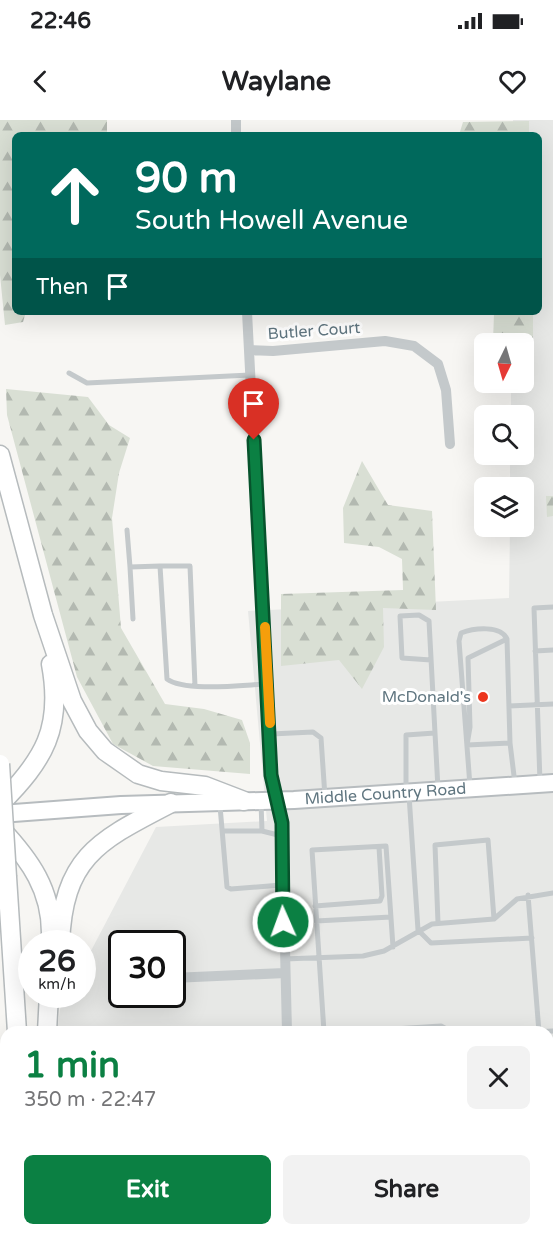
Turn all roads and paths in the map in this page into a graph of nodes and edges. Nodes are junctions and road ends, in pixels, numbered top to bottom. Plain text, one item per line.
1 (247, 315) edge
2 (249, 350) junction
3 (69, 373) dead end
4 (250, 375) junction
5 (450, 444) dead end
6 (0, 455) edge
7 (127, 531) dead end
8 (160, 566) junction
9 (130, 567) junction
10 (553, 607) edge
11 (43, 615) junction
12 (134, 619) dead end
13 (507, 639) junction
14 (553, 650) edge
15 (535, 651) junction
16 (431, 660) junction
17 (268, 684) junction
18 (195, 686) junction
19 (553, 704) edge
20 (537, 705) junction
21 (509, 706) junction
22 (435, 733) junction
23 (271, 734) junction
24 (510, 743) junction
25 (467, 745) junction
26 (0, 764) edge
27 (547, 784) edge
28 (515, 786) junction
29 (470, 789) junction
30 (438, 791) junction
31 (408, 793) junction
32 (326, 799) junction
33 (260, 801) junction
34 (219, 802) junction
35 (171, 803) junction
36 (0, 804) edge
37 (0, 814) edge
38 (0, 828) edge
39 (224, 831) junction
40 (262, 831) junction
41 (282, 836) junction
42 (379, 847) junction
43 (281, 885) junction
44 (553, 893) edge
45 (528, 895) junction
46 (315, 906) junction
47 (391, 917) junction
48 (494, 919) junction
49 (316, 921) junction
50 (438, 924) junction
51 (50, 930) edge
52 (61, 930) edge
53 (418, 930) junction
54 (531, 938) junction
55 (393, 947) junction
56 (318, 957) junction
57 (284, 958) junction
58 (285, 973) junction
59 (186, 977) edge
60 (48, 1008) edge
61 (17, 1026) edge
62 (47, 1026) edge
63 (286, 1026) edge
64 (324, 1026) edge
65 (538, 1026) edge

1 - 2 street
2 - 4 street
2 - 5 street, Butler Court
3 - 4 lane
4 - 17 street
6 - 11 highway
7 - 9 lane
8 - 9 lane
8 - 18 lane
8 - 18 lane
9 - 12 lane
10 - 15 lane
11 - 33 highway
11 - 36 highway
13 - 21 lane
13 - 25 lane
13 - 25 lane
14 - 15 lane
15 - 20 lane
16 - 16 lane
16 - 22 lane
17 - 18 lane
17 - 23 street
19 - 20 lane
20 - 21 lane
20 - 27 lane
21 - 24 lane
22 - 30 lane
22 - 31 lane
23 - 32 lane
23 - 33 street
24 - 25 lane
24 - 28 lane
25 - 29 lane
26 - 61 highway, bridge
27 - 28 main road, Middle Country Road
28 - 29 main road, Middle Country Road
29 - 30 main road, Middle Country Road
30 - 31 main road, Middle Country Road
31 - 32 main road, Middle Country Road
31 - 53 lane
32 - 33 main road, Middle Country Road
33 - 34 main road, Middle Country Road
33 - 40 lane
33 - 41 street
34 - 35 main road, Middle Country Road
34 - 39 lane
35 - 37 main road, Middle Country Road
35 - 52 highway
38 - 51 highway
39 - 40 lane
39 - 43 lane
40 - 41 lane
41 - 43 street
42 - 46 lane
42 - 46 lane
42 - 47 lane
43 - 57 street
44 - 45 lane
45 - 48 lane
45 - 54 lane
46 - 49 lane
47 - 49 lane
47 - 55 lane
48 - 50 lane
48 - 50 lane
49 - 56 lane
50 - 53 lane
53 - 54 lane
53 - 55 lane
54 - 65 lane
55 - 56 lane
56 - 57 lane
56 - 64 lane
57 - 58 street
58 - 59 street
58 - 63 street
60 - 62 highway

